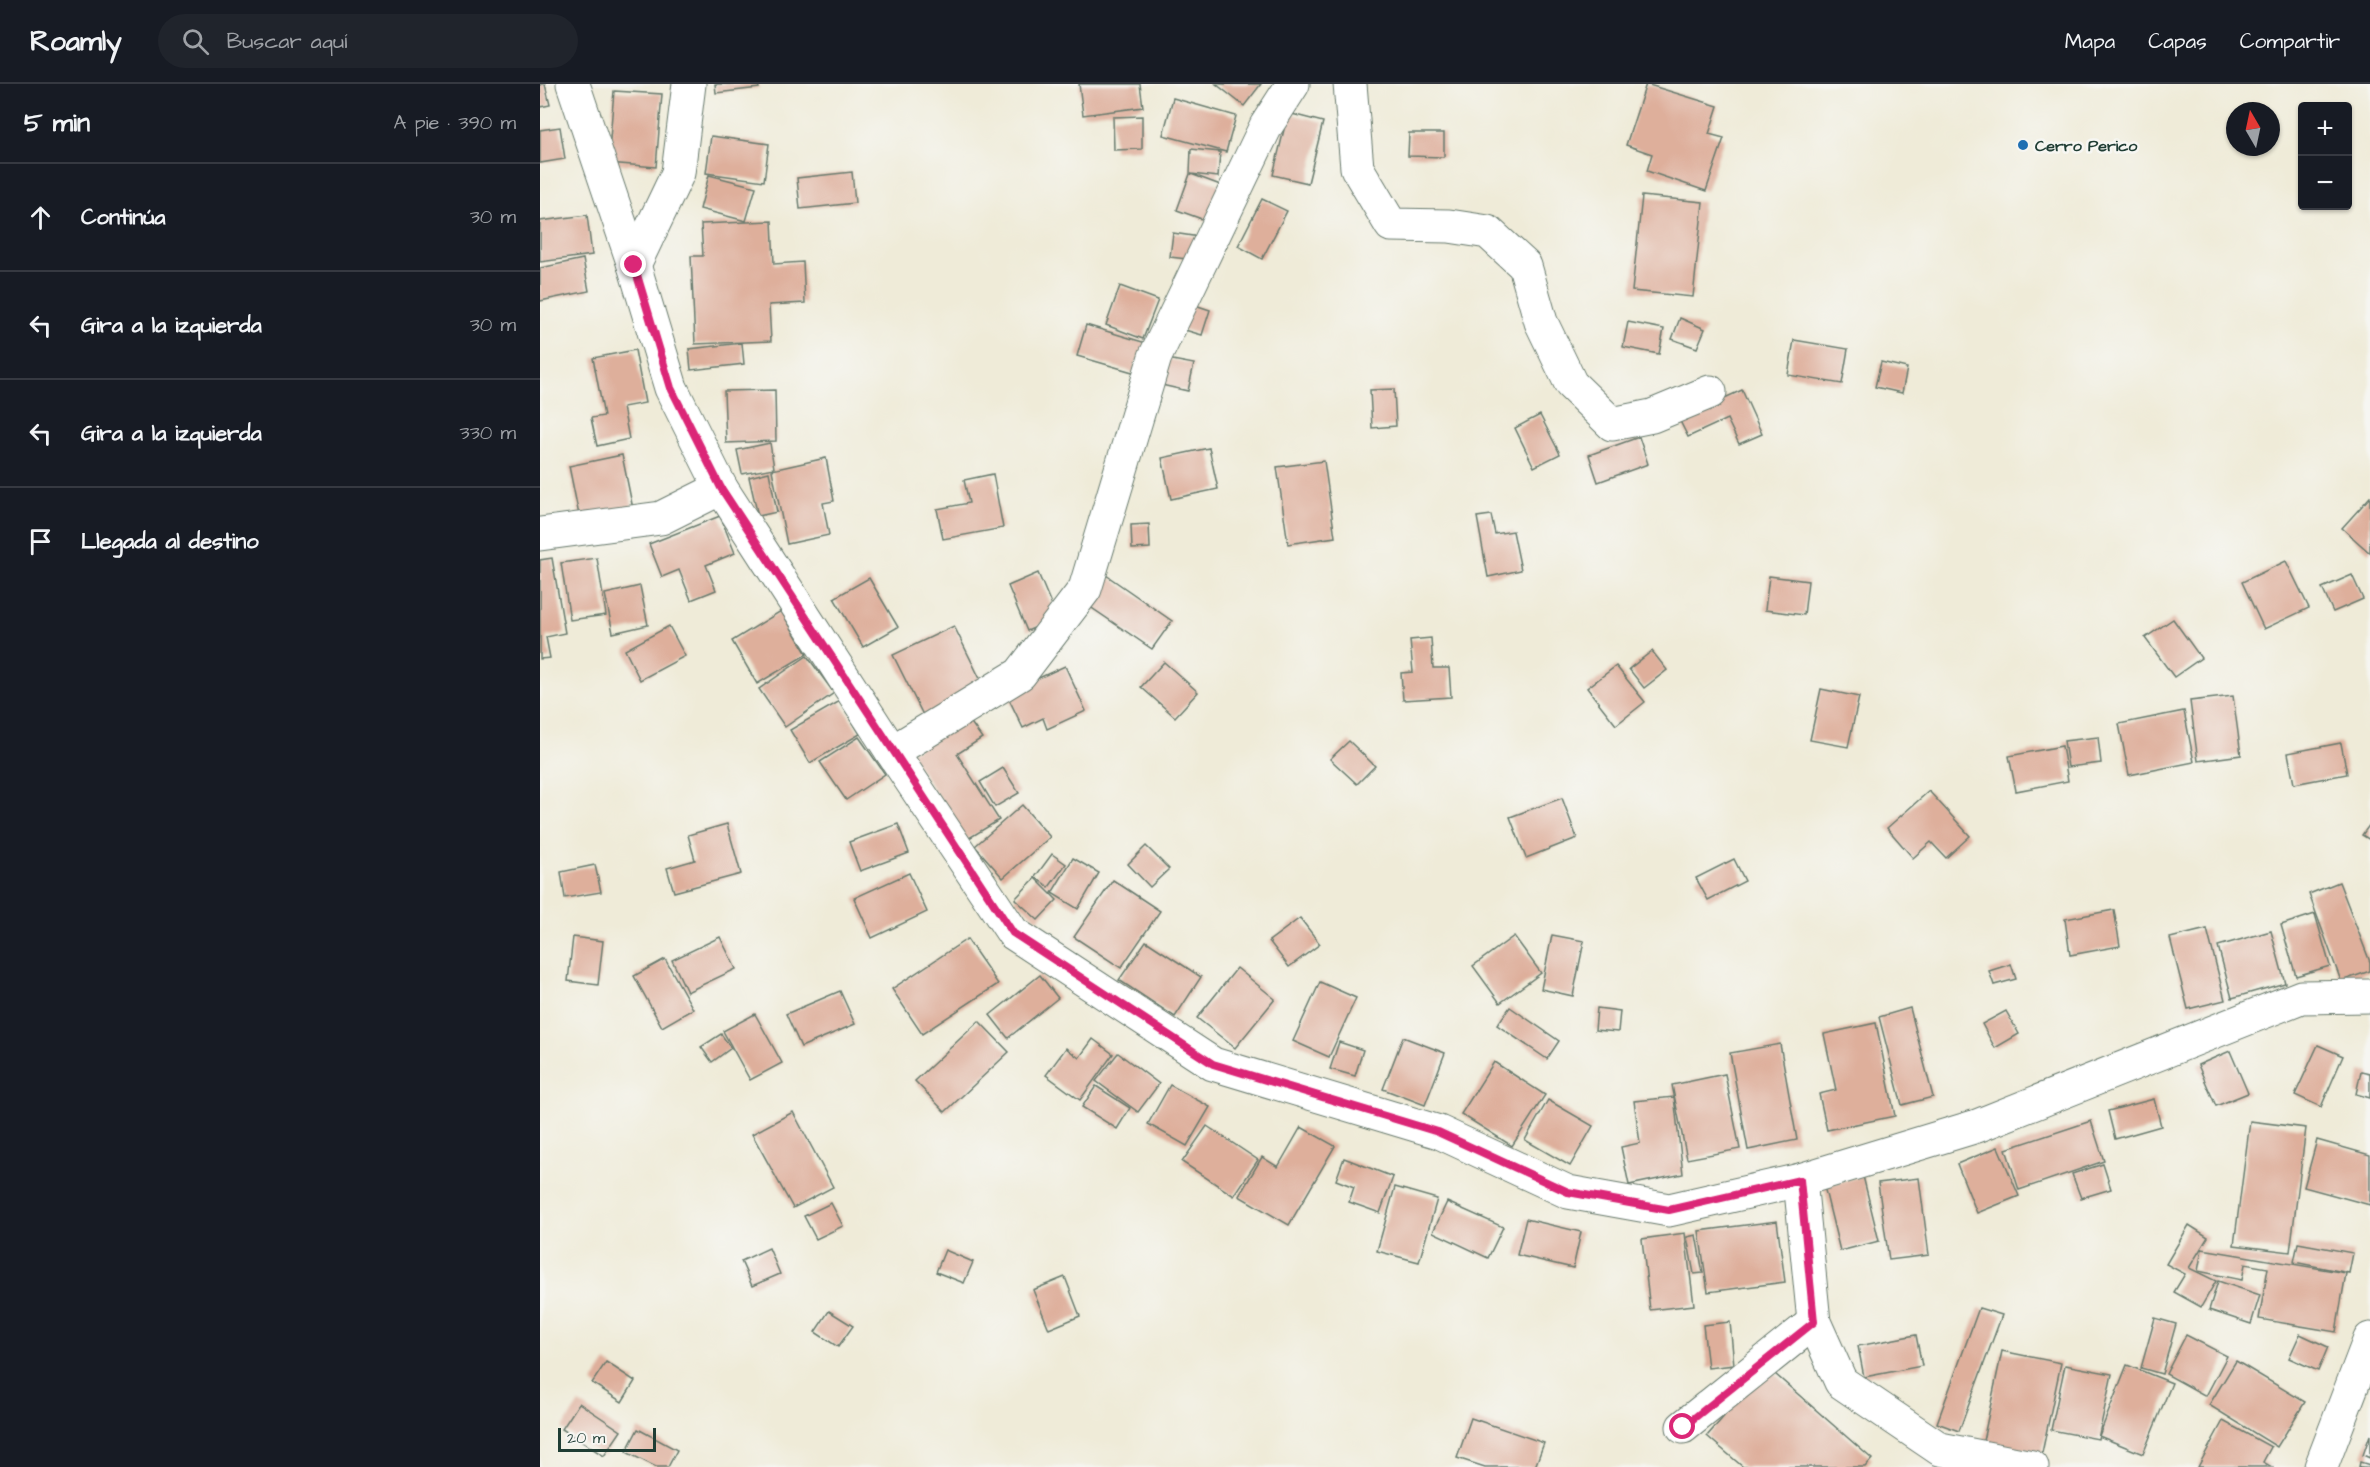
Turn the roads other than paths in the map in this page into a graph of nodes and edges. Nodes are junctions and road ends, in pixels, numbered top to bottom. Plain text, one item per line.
1 (573, 84) edge
2 (689, 84) edge
3 (1293, 84) edge
4 (1350, 84) edge
5 (634, 265) junction
6 (1710, 392) dead end
7 (721, 488) junction
8 (540, 534) edge
9 (892, 752) junction
10 (2370, 996) edge
11 (1800, 1180) junction
12 (1814, 1322) junction
13 (2370, 1339) edge
14 (1683, 1427) dead end
15 (2032, 1467) edge
16 (2321, 1467) edge

1 - 5 street
2 - 5 street
3 - 9 street
4 - 6 street
5 - 7 street
7 - 8 street
7 - 9 street
9 - 11 street
10 - 11 street
11 - 12 street
12 - 14 street
12 - 15 street
13 - 16 street

